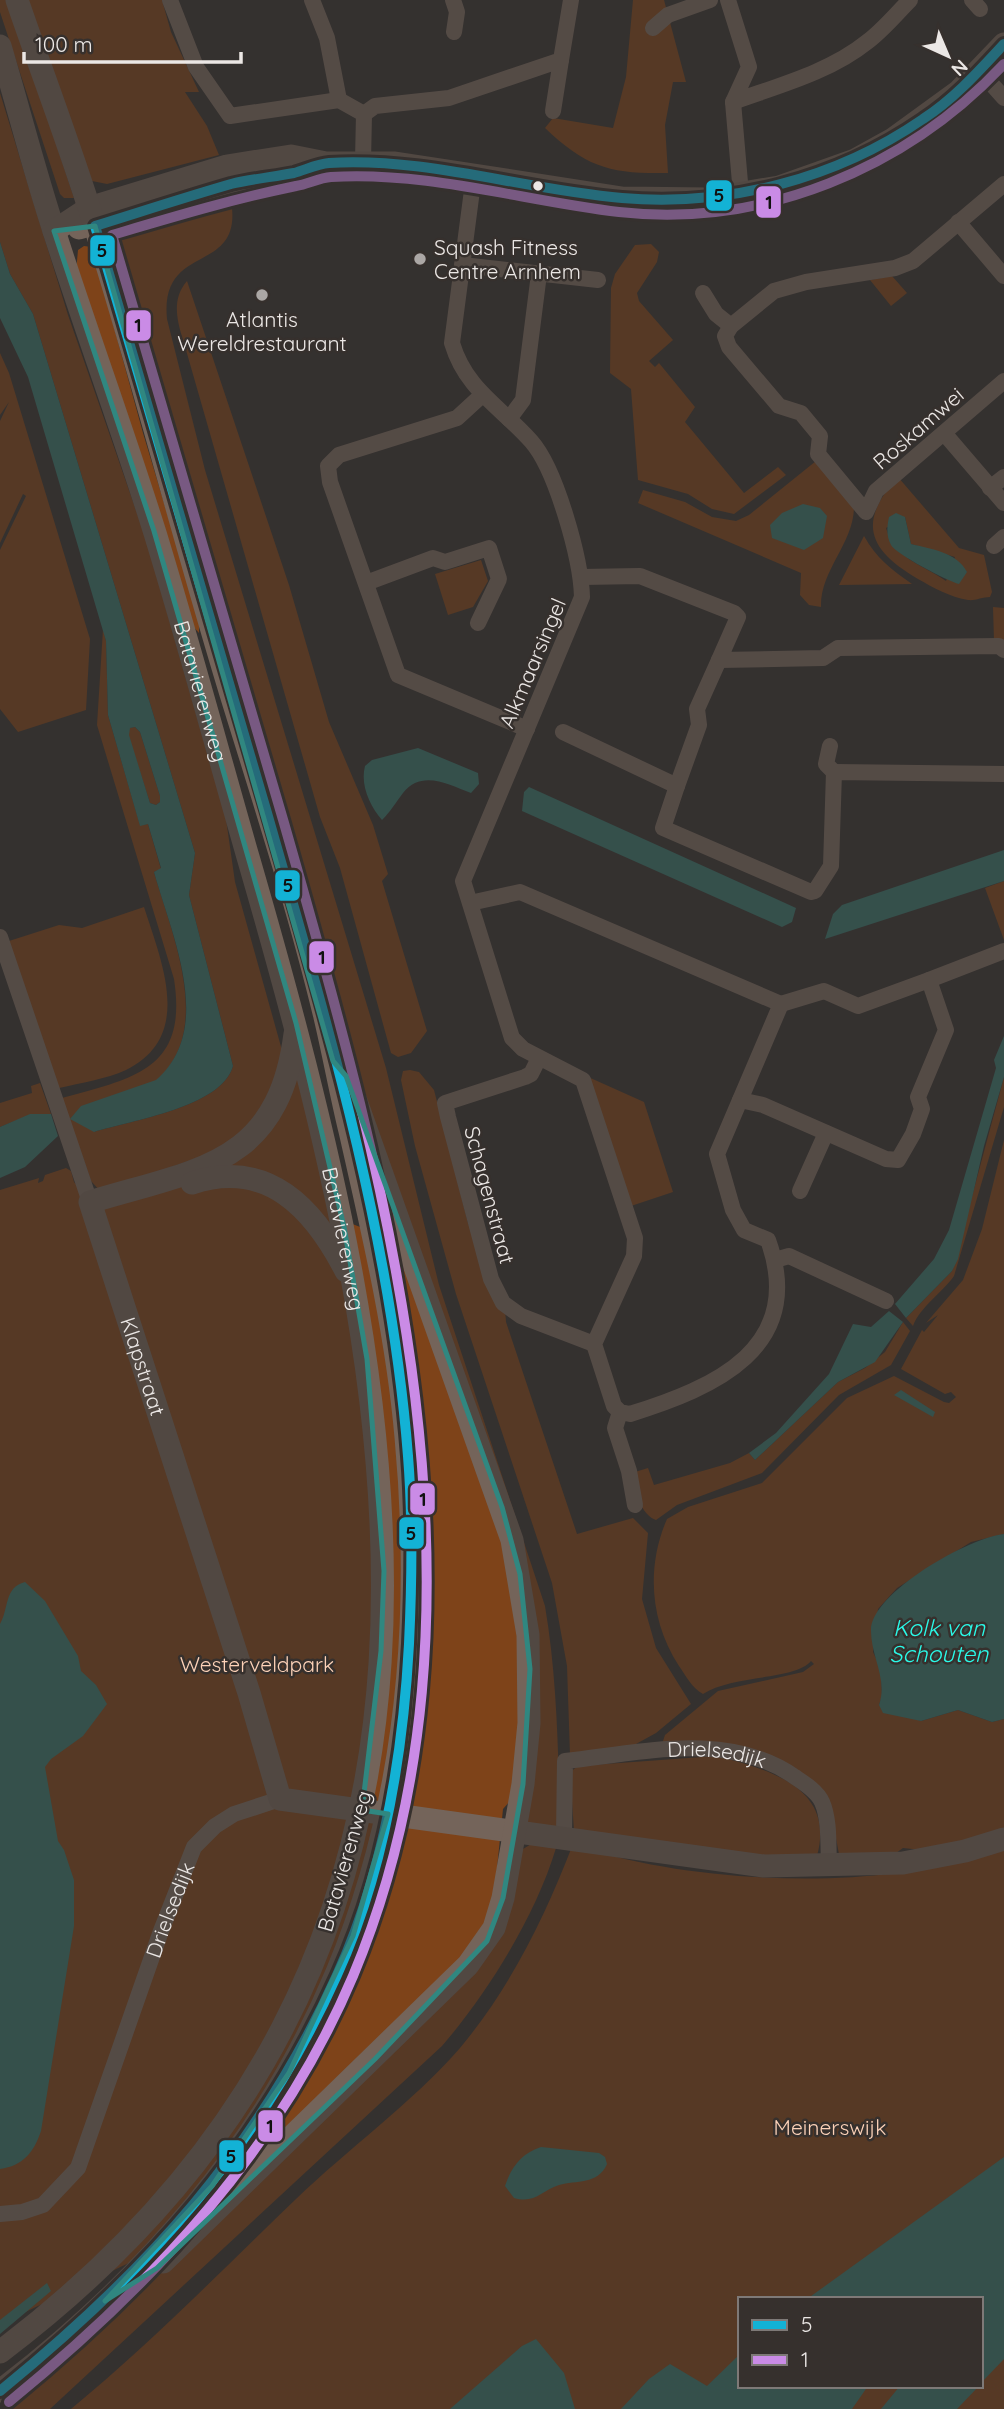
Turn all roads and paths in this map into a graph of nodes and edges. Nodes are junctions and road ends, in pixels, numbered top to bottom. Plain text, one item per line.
1 (17, 0) edge
2 (170, 0) edge
3 (312, 0) edge
4 (453, 0) edge
5 (570, 0) edge
6 (710, 0) edge
7 (728, 0) edge
8 (910, 0) edge
9 (653, 27) dead end
10 (454, 32) dead end
11 (1004, 44) edge
12 (0, 46) edge
13 (561, 61) junction
14 (980, 71) junction
15 (1004, 97) edge
16 (339, 100) junction
17 (733, 102) junction
18 (553, 111) dead end
19 (364, 114) junction
20 (363, 161) junction
21 (474, 175) junction
22 (1004, 184) edge
23 (741, 194) junction
24 (92, 217) junction
25 (958, 222) junction
26 (54, 231) junction
27 (462, 265) junction
28 (540, 274) junction
29 (1004, 276) edge
30 (598, 280) dead end
31 (703, 293) dead end
32 (731, 326) junction
33 (1004, 381) edge
34 (481, 396) junction
35 (509, 419) junction
36 (944, 433) junction
37 (1004, 477) edge
38 (990, 488) junction
39 (1004, 503) edge
40 (582, 577) junction
41 (366, 583) junction
42 (478, 623) dead end
43 (1004, 650) edge
44 (719, 660) junction
45 (527, 729) junction
46 (563, 732) dead end
47 (830, 746) dead end
48 (834, 772) junction
49 (1004, 774) edge
50 (677, 786) junction
51 (470, 903) junction
52 (0, 937) edge
53 (1004, 951) edge
54 (929, 980) junction
55 (781, 1004) junction
56 (296, 1023) junction
57 (539, 1058) junction
58 (334, 1061) junction
59 (740, 1100) junction
60 (826, 1133) junction
61 (800, 1191) dead end
62 (93, 1209) junction
63 (775, 1260) junction
64 (356, 1289) junction
65 (886, 1301) dead end
66 (594, 1344) junction
67 (621, 1412) junction
68 (635, 1505) dead end
69 (280, 1799) junction
70 (515, 1832) junction
71 (564, 1837) junction
72 (1004, 1839) edge
73 (829, 1866) junction
74 (0, 2214) edge
75 (105, 2301) junction
76 (0, 2352) edge
77 (0, 2391) edge

1 - 24 main road, Batavierenweg
2 - 16 street
3 - 16 street
4 - 10 street
5 - 13 street
6 - 9 street
7 - 17 street
8 - 17 street
11 - 14 main road
12 - 26 main road, Batavierenweg
13 - 18 street
13 - 19 street
14 - 15 street
14 - 23 main road
16 - 19 street
17 - 23 street
19 - 20 street
20 - 21 main road
20 - 24 main road
21 - 23 main road
21 - 27 street, Alkmaarsingel
22 - 25 street
24 - 26 main road
24 - 58 main road, Batavierenweg
25 - 29 street
25 - 32 street
26 - 56 main road, Batavierenweg
27 - 28 street
27 - 34 street, Alkmaarsingel
28 - 30 street
28 - 35 street
31 - 32 street
32 - 36 street, Roskamwei
33 - 36 street, Roskamwei
34 - 35 street, Alkmaarsingel
34 - 41 street
35 - 40 street, Alkmaarsingel
36 - 38 street
37 - 38 street
38 - 39 street
40 - 44 street
40 - 45 street, Alkmaarsingel
41 - 42 street
41 - 45 street
43 - 44 street
44 - 50 street
45 - 51 street, Alkmaarsingel
46 - 50 street
47 - 48 street
48 - 49 street
48 - 50 street
51 - 55 street
51 - 57 street, Alkmaarsingel
52 - 62 street, Klapstraat
53 - 54 street
54 - 55 street
54 - 60 street
55 - 59 street
56 - 62 main road
56 - 64 main road, Batavierenweg
57 - 66 street, Alkmaarsingel
57 - 66 street, Schagenstraat
58 - 70 main road
58 - 75 main road, Batavierenweg
59 - 60 street
59 - 63 street
60 - 61 street
62 - 64 main road
62 - 69 main road, Klapstraat
63 - 65 street
63 - 67 street
64 - 76 main road, Batavierenweg
66 - 67 street
67 - 68 street
69 - 70 main road, Drielsedijk
69 - 74 street, Drielsedijk
70 - 71 main road, Drielsedijk
70 - 75 main road
71 - 73 main road, Drielsedijk
71 - 73 street, Drielsedijk
72 - 73 main road, Drielsedijk
75 - 77 main road, Batavierenweg

